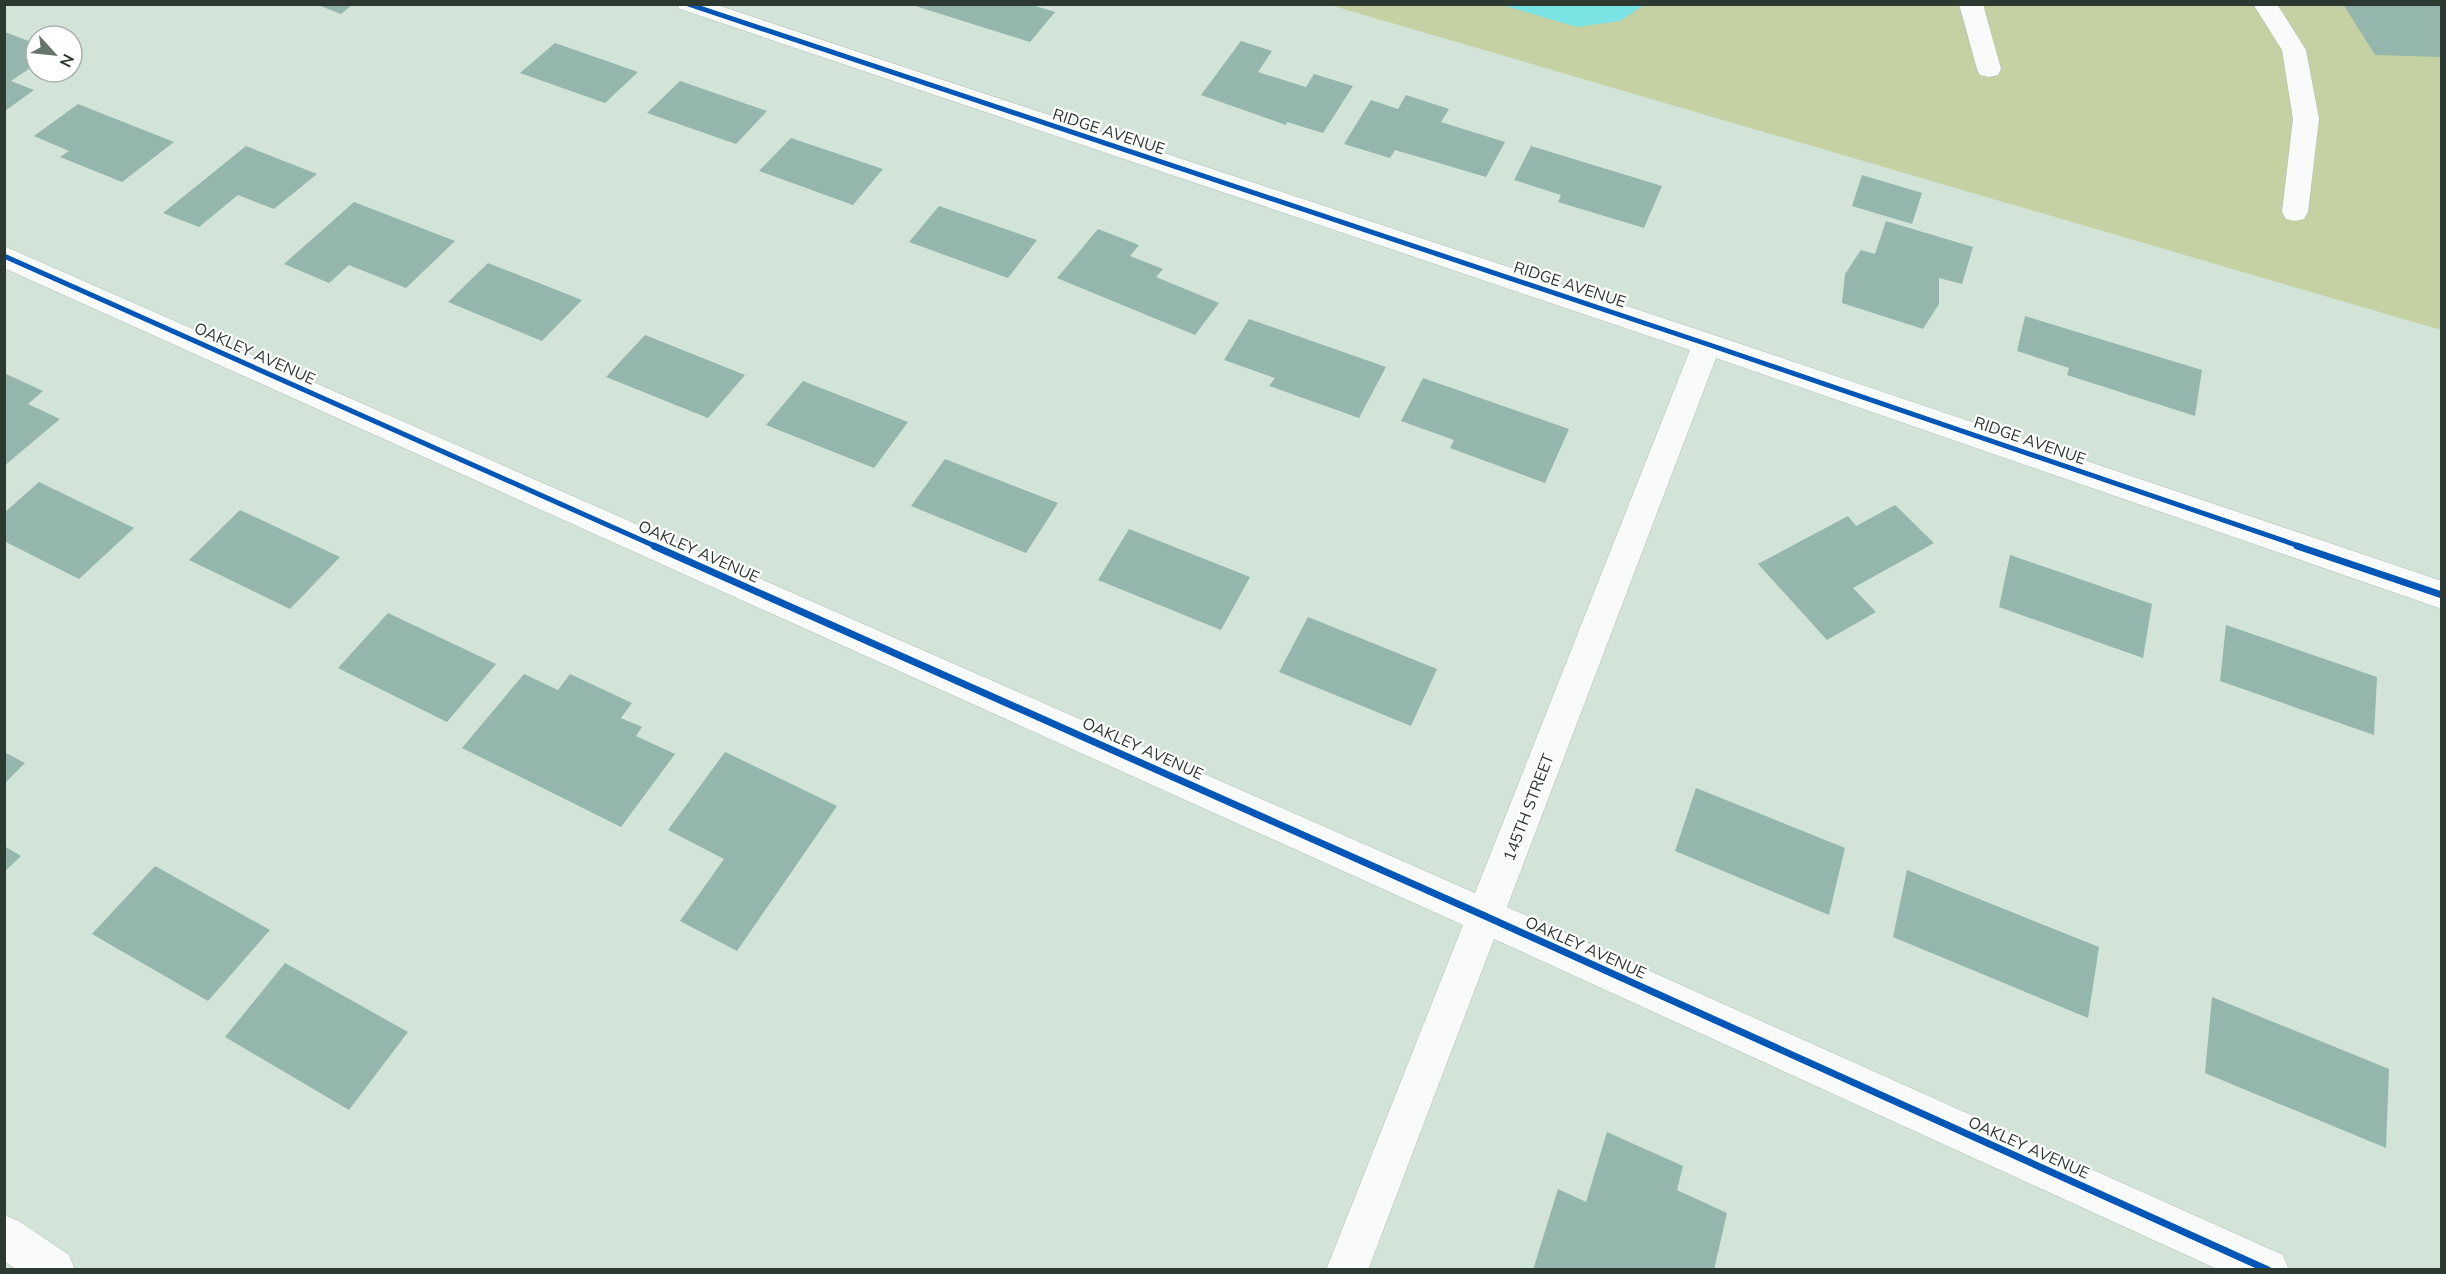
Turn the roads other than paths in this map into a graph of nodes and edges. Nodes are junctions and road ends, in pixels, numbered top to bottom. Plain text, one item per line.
1 (688, 4) edge
2 (1971, 4) edge
3 (2265, 4) edge
4 (1989, 69) dead end
5 (2295, 212) dead end
6 (4, 256) edge
7 (1707, 344) junction
8 (2442, 595) edge
9 (1485, 916) junction
10 (4, 1236) edge
11 (54, 1269) edge
12 (1347, 1269) edge
13 (2268, 1269) edge

1 - 7 street, RIDGE AVENUE
2 - 4 street
3 - 5 street
6 - 9 street, OAKLEY AVENUE
7 - 8 street, RIDGE AVENUE
7 - 9 street, 145TH STREET
9 - 12 street, 145TH STREET
9 - 13 street, OAKLEY AVENUE
10 - 11 street

